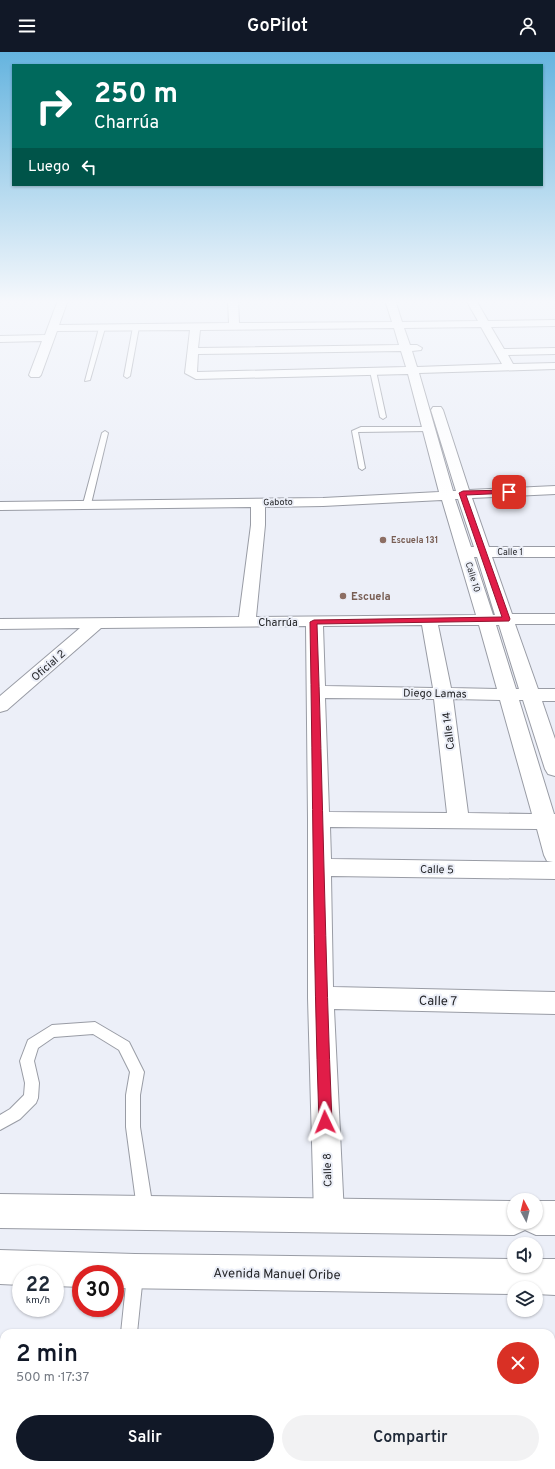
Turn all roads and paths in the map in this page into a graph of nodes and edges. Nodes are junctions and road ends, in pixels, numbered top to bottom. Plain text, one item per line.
1 (37, 366) edge
2 (91, 366) edge
3 (129, 366) edge
4 (191, 366) edge
5 (272, 366) edge
6 (340, 366) edge
7 (418, 366) edge
8 (549, 366) edge
9 (509, 367) joint
10 (419, 369) junction
11 (373, 371) junction
12 (34, 375) dead end
13 (127, 376) dead end
14 (87, 380) dead end
15 (383, 417) dead end
16 (429, 429) junction
17 (105, 433) dead end
18 (362, 468) dead end
19 (555, 490) edge
20 (455, 494) junction
21 (258, 502) junction
22 (87, 504) junction
23 (0, 506) edge
24 (465, 552) junction
25 (482, 552) junction
26 (555, 552) edge
27 (486, 619) junction
28 (506, 619) junction
29 (555, 619) edge
30 (429, 620) junction
31 (247, 622) junction
32 (314, 622) junction
33 (96, 623) junction
34 (0, 624) edge
35 (315, 692) junction
36 (443, 693) junction
37 (508, 694) junction
38 (531, 694) junction
39 (555, 695) edge
40 (0, 706) edge
41 (555, 769) edge
42 (319, 819) junction
43 (458, 820) junction
44 (550, 822) edge
45 (555, 855) edge
46 (320, 867) junction
47 (555, 871) edge
48 (321, 998) junction
49 (555, 1003) edge
50 (0, 1124) edge
51 (0, 1211) edge
52 (145, 1213) junction
53 (329, 1215) junction
54 (507, 1218) edge
55 (543, 1218) edge
56 (555, 1218) edge
57 (0, 1267) edge
58 (135, 1271) junction
59 (555, 1277) edge
60 (130, 1329) edge

1 - 12 street
2 - 14 lane
3 - 13 lane
4 - 5 street
6 - 11 street
7 - 10 street, Calle 10
8 - 9 street
9 - 10 street
10 - 11 street
10 - 16 street, Calle 10
10 - 20 street, Calle 10
11 - 15 lane
16 - 18 lane
16 - 20 street, Calle 10
17 - 22 lane
19 - 20 street, Gaboto
20 - 21 street, Gaboto
20 - 24 street, Calle 10
20 - 25 street, Calle 10
21 - 22 street, Gaboto
21 - 31 street
22 - 23 street, Gaboto
24 - 25 street, Calle 1
24 - 27 street, Calle 10
25 - 26 street, Calle 1
25 - 28 street, Calle 10
27 - 28 street, Charrúa
27 - 30 street, Charrúa
27 - 37 street, Calle 10
28 - 29 street, Charrúa
28 - 38 street, Calle 10
30 - 32 street, Charrúa
30 - 36 street, Calle 14
31 - 32 street, Charrúa
31 - 33 street, Charrúa
32 - 35 street, Calle 8
33 - 34 street, Charrúa
33 - 40 street, Oficial 2
35 - 36 street, Diego Lamas
35 - 42 street, Calle 8
36 - 37 street, Diego Lamas
36 - 43 street, Calle 14
37 - 38 street, Diego Lamas
37 - 44 street, Calle 10
38 - 39 street, Diego Lamas
38 - 41 street, Calle 10
42 - 43 street
42 - 46 street, Calle 8
43 - 44 street
44 - 45 street, Calle 10
46 - 47 street, Calle 5
46 - 48 street, Calle 8
48 - 49 street, Calle 7
48 - 53 street, Calle 8
50 - 52 lane
51 - 52 street
52 - 53 street
53 - 54 street
55 - 56 street
57 - 58 street, Avenida Manuel Oribe
58 - 59 street, Avenida Manuel Oribe
58 - 60 lane

